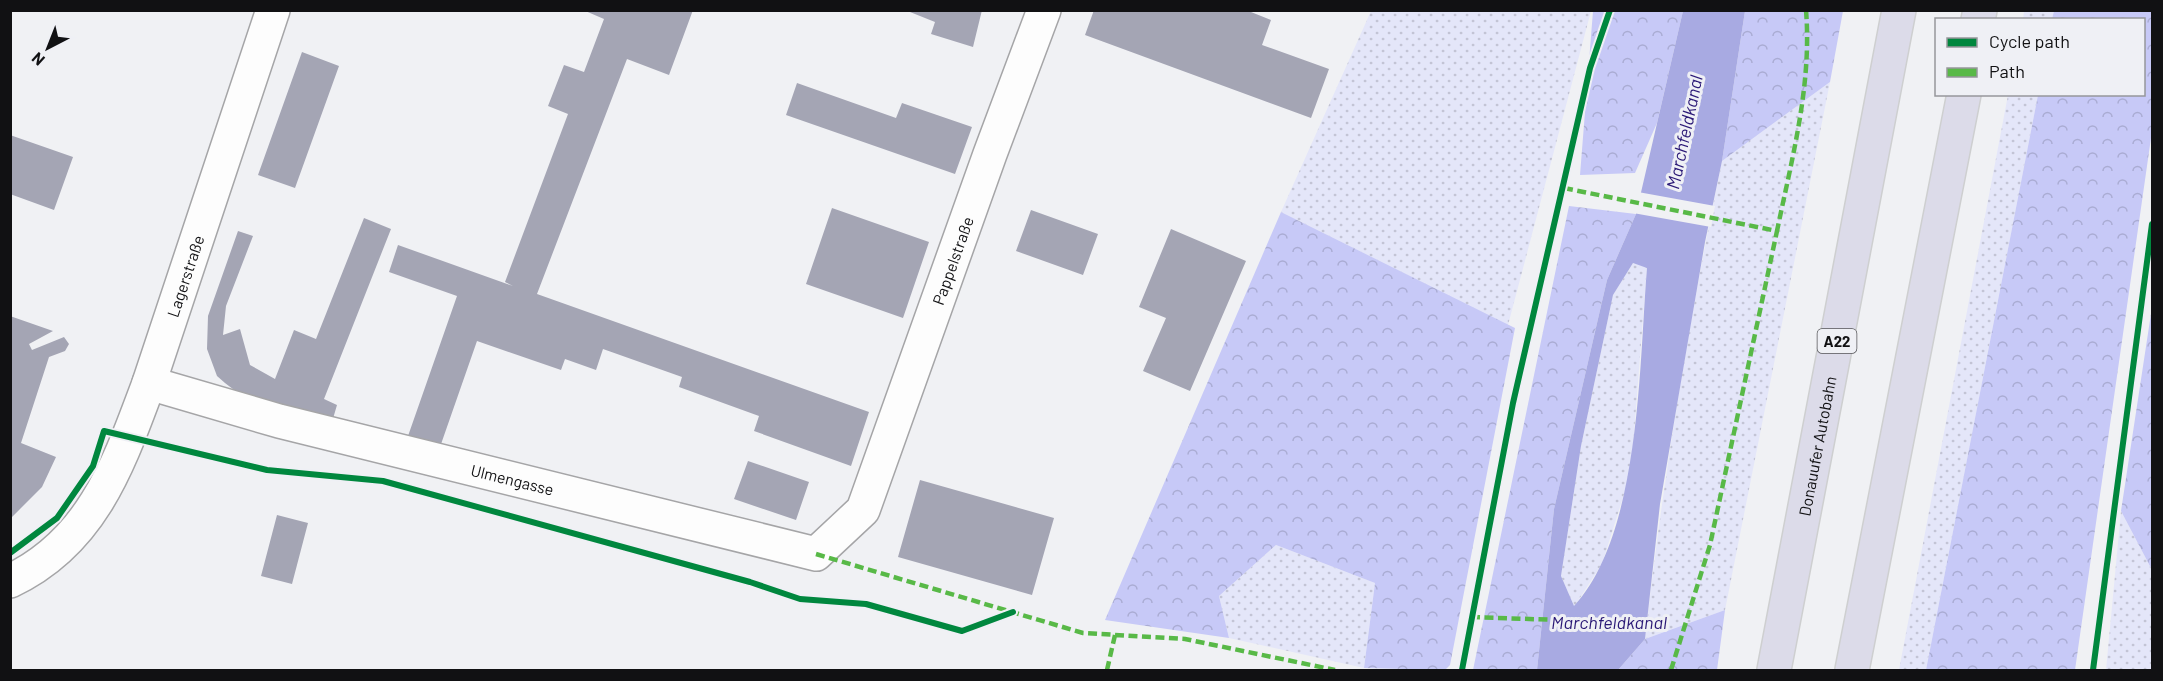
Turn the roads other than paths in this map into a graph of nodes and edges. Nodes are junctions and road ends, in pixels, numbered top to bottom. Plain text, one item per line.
1 (273, 10) edge
2 (1044, 10) edge
3 (1899, 10) edge
4 (1964, 96) edge
5 (149, 383) junction
6 (864, 510) joint
7 (10, 581) edge
8 (1774, 670) edge
9 (1852, 670) edge

1 - 5 street, Lagerstraße
2 - 6 street, Pappelstraße
3 - 8 highway, Donauufer Autobahn / A22
4 - 9 highway
5 - 6 street, Ulmengasse
5 - 7 street, Lagerstraße

